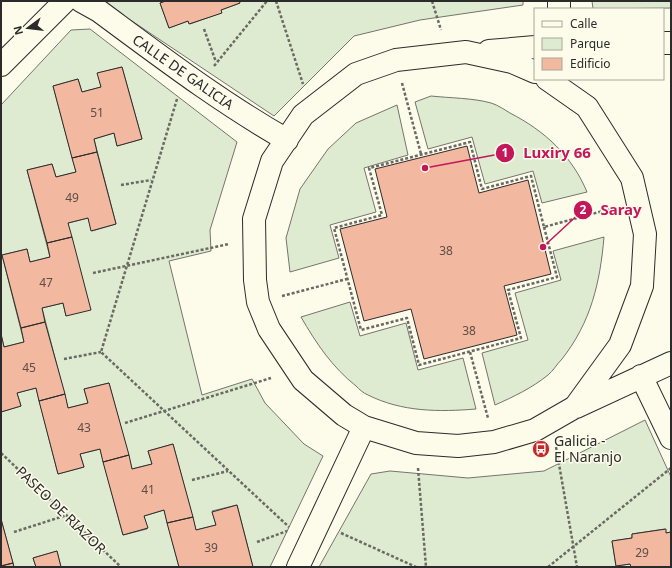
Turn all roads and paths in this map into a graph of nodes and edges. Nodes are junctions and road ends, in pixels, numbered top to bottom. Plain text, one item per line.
1 (65, 1) edge
2 (81, 1) edge
3 (267, 1) edge
4 (276, 1) edge
5 (432, 1) edge
6 (204, 29) dead end
7 (534, 47) edge
8 (457, 53) junction
9 (396, 60) junction
10 (216, 63) junction
11 (1, 64) edge
12 (534, 72) edge
13 (192, 80) junction
14 (548, 80) edge
15 (575, 80) edge
16 (587, 107) junction
17 (311, 109) junction
18 (287, 140) junction
19 (421, 154) junction
20 (151, 180) junction
21 (121, 185) dead end
22 (638, 201) junction
23 (544, 227) junction
24 (254, 239) junction
25 (127, 266) junction
26 (93, 273) dead end
27 (347, 278) junction
28 (258, 302) junction
29 (101, 352) junction
30 (470, 352) junction
31 (64, 359) dead end
32 (671, 363) edge
33 (296, 370) junction
34 (641, 376) junction
35 (575, 408) junction
36 (165, 412) junction
37 (552, 422) junction
38 (125, 424) dead end
39 (364, 427) junction
40 (671, 438) edge
41 (494, 442) junction
42 (416, 443) junction
43 (2, 455) edge
44 (671, 468) edge
45 (228, 471) junction
46 (192, 480) dead end
47 (66, 515) junction
48 (319, 522) junction
49 (14, 532) dead end
50 (257, 542) dead end
51 (574, 546) junction
52 (121, 567) edge
53 (298, 567) edge
54 (416, 567) edge
55 (426, 567) edge
56 (548, 567) edge
57 (578, 567) edge

1 - 11 street
2 - 13 street, CALLE DE GALICIA
3 - 10 path
4 - 17 path
5 - 8 path
6 - 10 path
7 - 8 street
8 - 9 street
8 - 12 street
9 - 17 street
9 - 19 path
10 - 13 path
13 - 18 street, CALLE DE GALICIA
13 - 20 path
14 - 16 street
15 - 16 street
16 - 22 street
17 - 18 street
18 - 24 street
19 - 23 path
19 - 27 path
20 - 21 path
20 - 25 path
22 - 23 path
22 - 35 street
23 - 30 path
24 - 25 path
24 - 28 street
25 - 26 path
25 - 29 path
27 - 28 path
27 - 30 path
28 - 33 street
29 - 31 path
29 - 36 path
30 - 41 path
32 - 34 street
33 - 36 path
33 - 39 street
34 - 35 street
34 - 40 street
35 - 37 street
36 - 38 path
36 - 45 path
37 - 41 street
37 - 51 path
39 - 42 street
39 - 48 street
41 - 42 street
42 - 55 path
43 - 47 path, PASEO DE RIAZOR
44 - 51 path
45 - 46 path
45 - 50 path
47 - 49 path
47 - 52 path, PASEO DE RIAZOR
48 - 53 street
48 - 54 path
51 - 56 path
51 - 57 path

